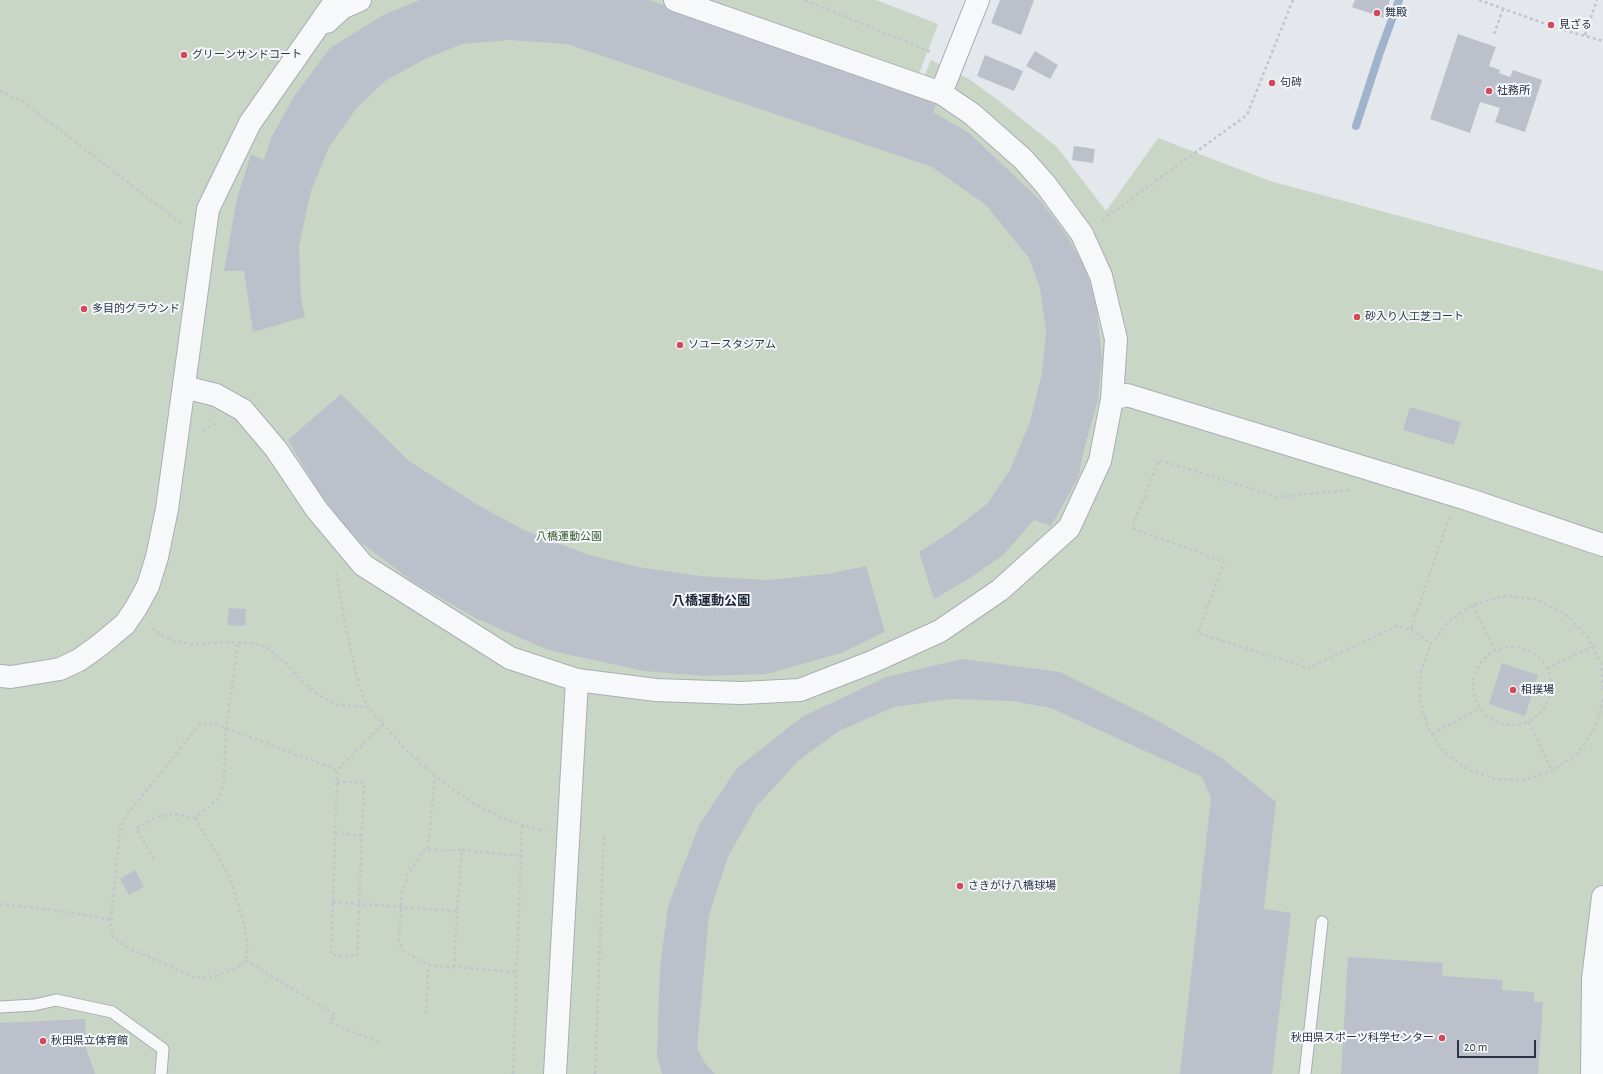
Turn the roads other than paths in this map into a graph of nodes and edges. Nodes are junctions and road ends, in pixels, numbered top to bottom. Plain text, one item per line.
1 (336, 0) edge
2 (360, 0) edge
3 (675, 0) edge
4 (978, 0) edge
5 (308, 39) junction
6 (942, 93) junction
7 (184, 387) junction
8 (1112, 399) junction
9 (1603, 544) edge
10 (0, 676) edge
11 (577, 680) junction
12 (1603, 897) edge
13 (1322, 922) dead end
14 (0, 1007) edge
15 (161, 1074) edge
16 (555, 1074) edge
17 (1305, 1074) edge
18 (1592, 1074) edge

1 - 5 street
2 - 5 street
3 - 6 street
4 - 6 street
5 - 7 street
6 - 8 street
7 - 10 street
7 - 11 street
8 - 9 street
8 - 11 street
11 - 16 street
12 - 18 street
13 - 17 lane
14 - 15 lane

